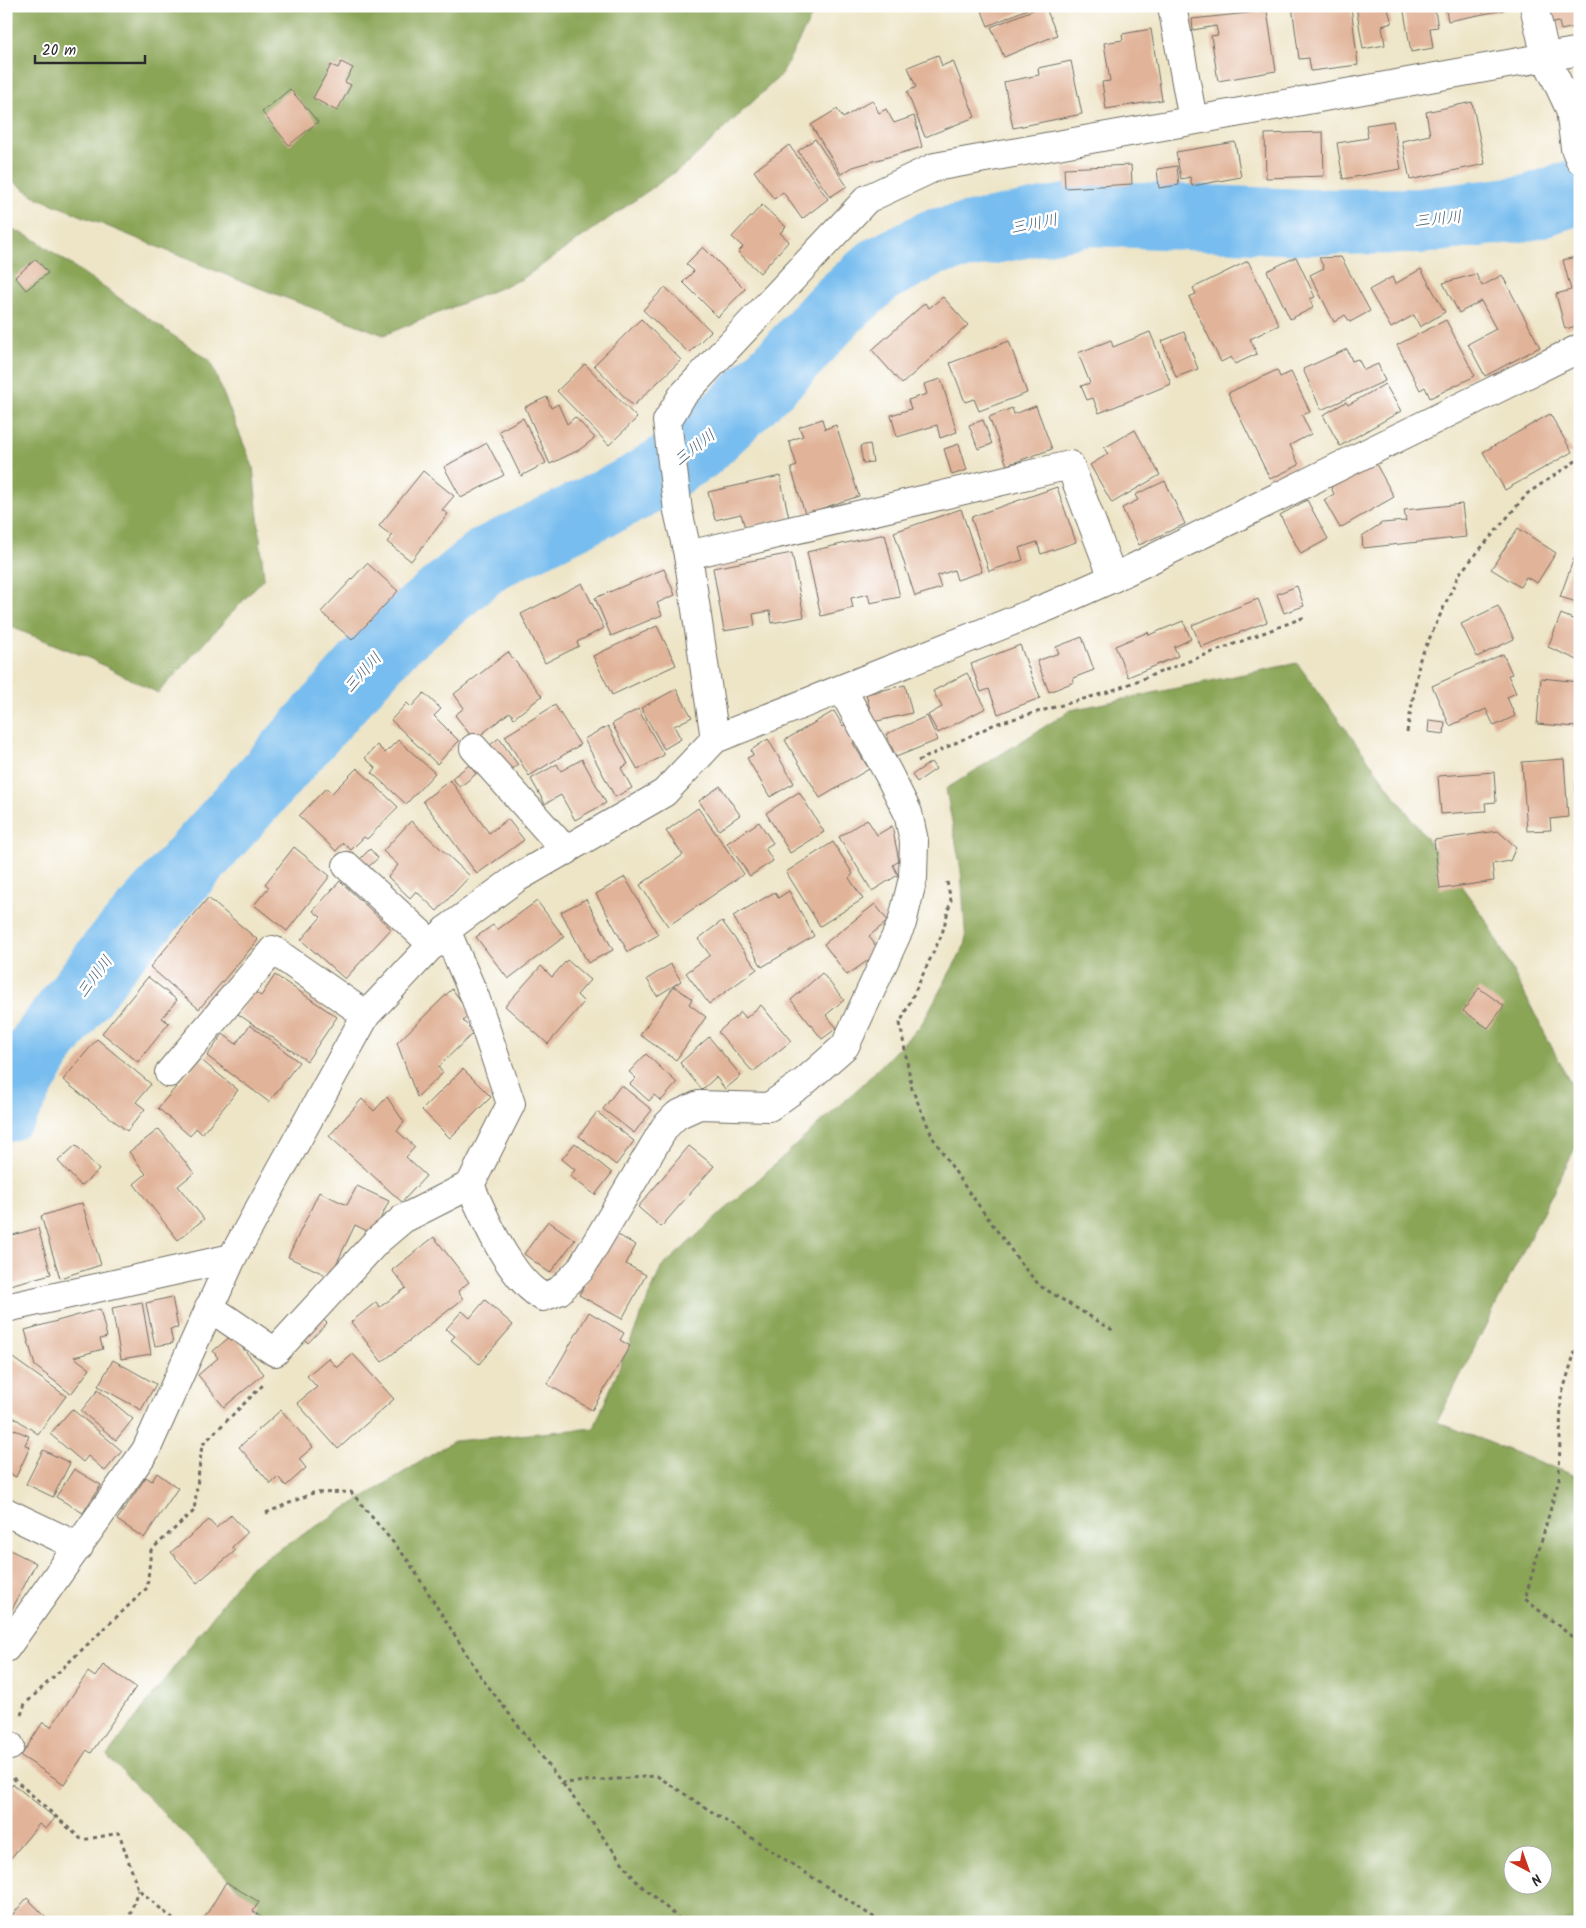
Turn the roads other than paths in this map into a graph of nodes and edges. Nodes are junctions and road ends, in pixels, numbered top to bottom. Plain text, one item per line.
1 (1172, 6) edge
2 (1534, 6) edge
3 (1580, 51) edge
4 (1546, 58) junction
5 (1193, 120) junction
6 (1577, 154) edge
7 (1580, 348) edge
8 (688, 555) junction
9 (1113, 578) junction
10 (842, 689) junction
11 (715, 739) junction
12 (474, 748) dead end
13 (566, 851) junction
14 (347, 866) dead end
15 (439, 937) junction
16 (366, 1014) junction
17 (169, 1073) dead end
18 (470, 1185) junction
19 (232, 1258) junction
20 (209, 1307) junction
21 (6, 1308) edge
22 (6, 1512) edge
23 (79, 1547) junction
24 (6, 1648) edge

1 - 5 street
2 - 4 street
3 - 4 street
4 - 5 street
4 - 6 street
5 - 8 street
7 - 9 street
8 - 9 street
8 - 11 street
9 - 10 street
10 - 11 street
10 - 18 street
11 - 13 street
12 - 13 street
13 - 15 street
14 - 15 street
15 - 16 street
15 - 18 street
16 - 17 street
16 - 19 street
18 - 20 street
19 - 20 street
19 - 21 street
20 - 23 street
22 - 23 street
23 - 24 street

